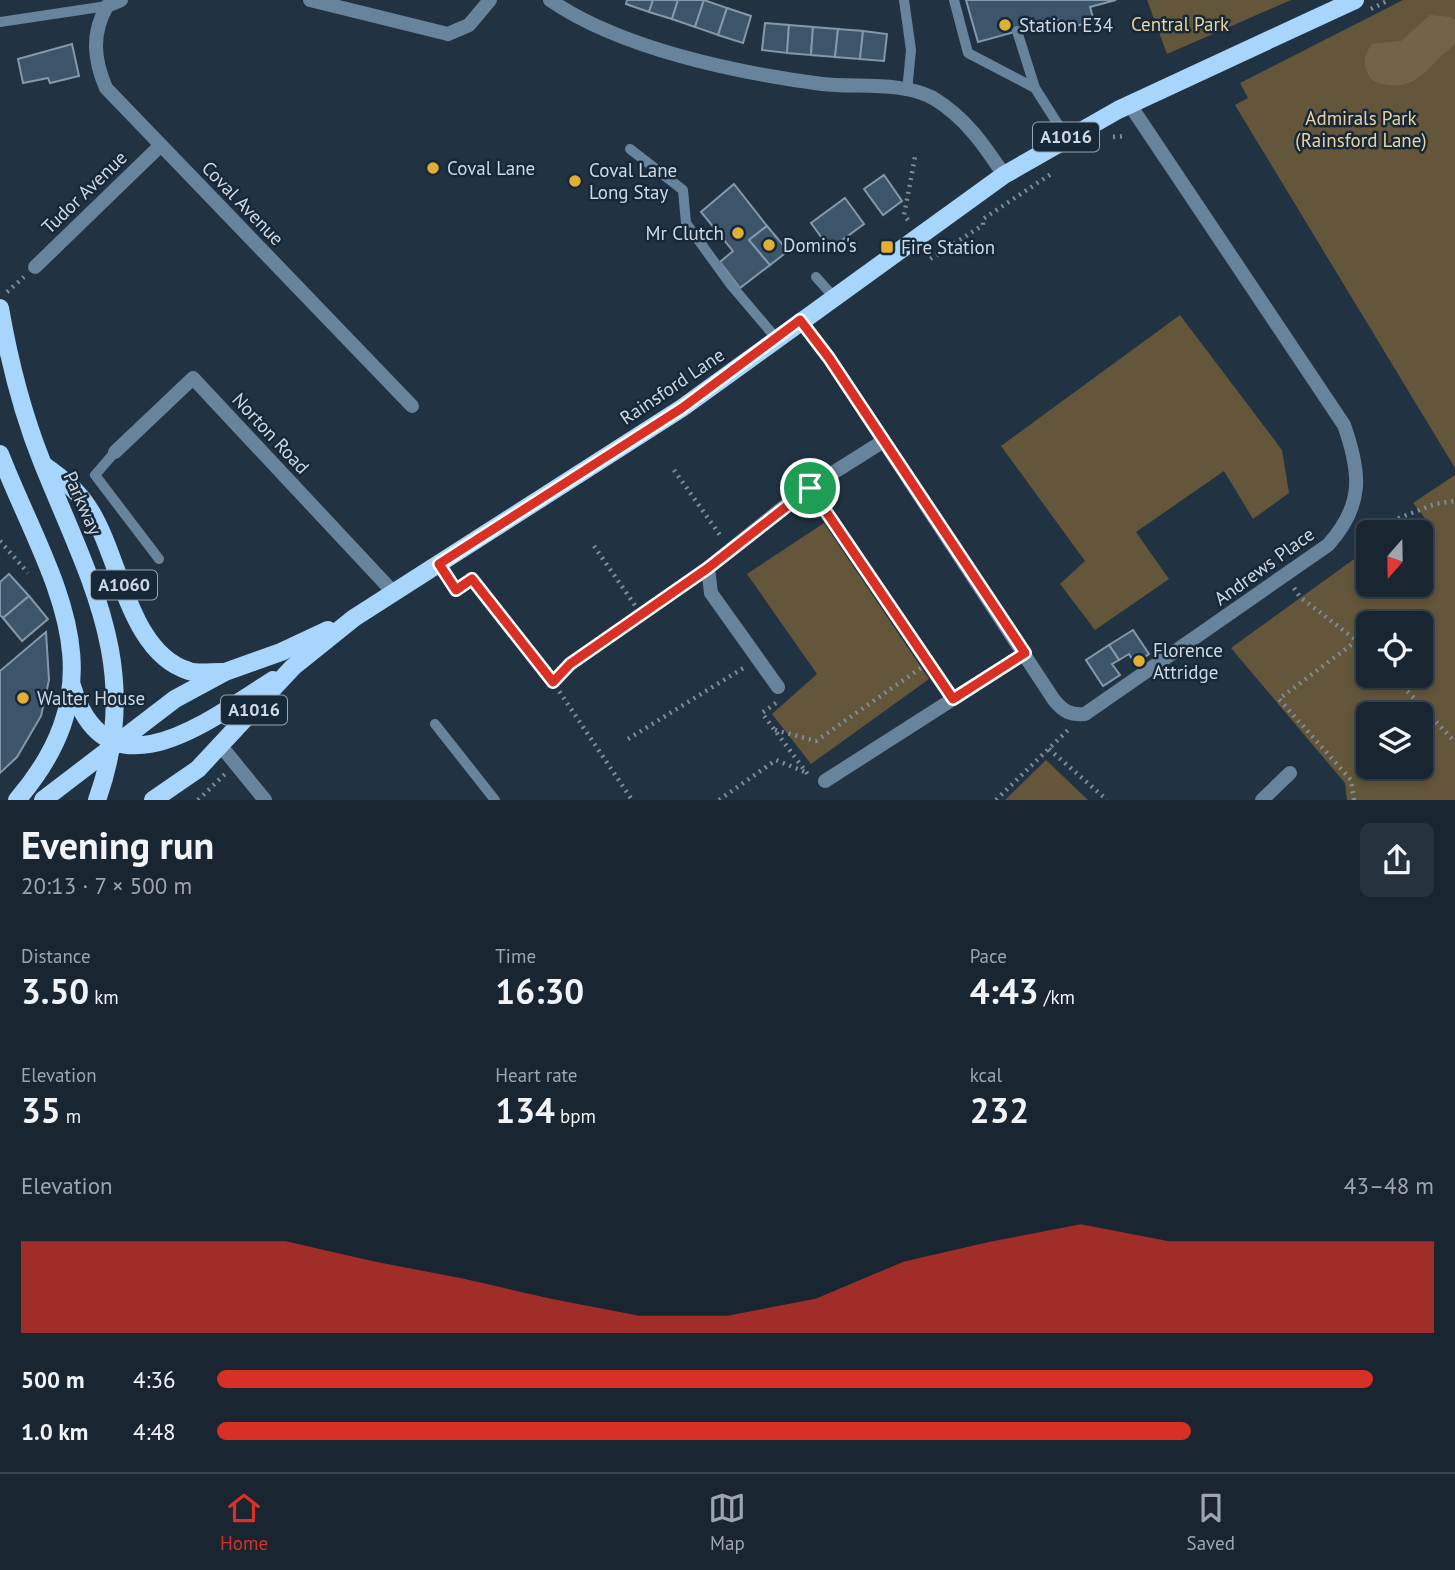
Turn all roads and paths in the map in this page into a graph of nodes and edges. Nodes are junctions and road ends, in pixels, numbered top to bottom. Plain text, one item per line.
1 (121, 0) edge
2 (310, 0) edge
3 (489, 0) edge
4 (550, 0) edge
5 (904, 0) edge
6 (954, 0) edge
7 (1355, 0) edge
8 (107, 6) junction
9 (0, 22) edge
10 (1017, 31) dead end
11 (1035, 88) junction
12 (907, 91) junction
13 (1130, 105) junction
14 (1125, 136) dead end
15 (1066, 137) junction
16 (1108, 140) dead end
17 (160, 146) junction
18 (630, 149) dead end
19 (915, 157) dead end
20 (1055, 171) dead end
21 (1004, 175) junction
22 (919, 215) dead end
23 (930, 259) dead end
24 (36, 267) joint
25 (816, 276) dead end
26 (833, 296) junction
27 (0, 298) edge
28 (0, 307) edge
29 (800, 320) junction
30 (776, 338) junction
31 (412, 406) dead end
32 (882, 442) junction
33 (115, 452) joint
34 (0, 454) edge
35 (43, 464) junction
36 (674, 470) dead end
37 (810, 488) junction
38 (1455, 501) edge
39 (1348, 519) junction
40 (0, 541) edge
41 (594, 546) dead end
42 (730, 550) junction
43 (23, 554) dead end
44 (159, 559) dead end
45 (439, 564) junction
46 (708, 568) junction
47 (1286, 576) junction
48 (394, 593) junction
49 (641, 614) junction
50 (354, 618) junction
51 (1356, 637) edge
52 (1356, 641) edge
53 (1025, 653) junction
54 (758, 659) junction
55 (928, 663) junction
56 (293, 667) junction
57 (225, 672) junction
58 (553, 682) junction
59 (72, 686) junction
60 (778, 687) joint
61 (1404, 688) edge
62 (953, 699) junction
63 (1085, 714) junction
64 (435, 724) dead end
65 (775, 730) junction
66 (628, 739) dead end
67 (1455, 742) edge
68 (221, 746) junction
69 (110, 749) junction
70 (1049, 749) junction
71 (235, 764) junction
72 (1290, 773) dead end
73 (807, 774) junction
74 (825, 781) joint
75 (17, 800) edge
76 (43, 800) edge
77 (97, 800) edge
78 (153, 800) edge
79 (198, 800) edge
80 (265, 800) edge
81 (495, 800) edge
82 (632, 800) edge
83 (719, 800) edge
84 (996, 800) edge
85 (1107, 800) edge
86 (1262, 800) edge
87 (1354, 800) edge

1 - 8 street
2 - 3 street
4 - 12 street
5 - 12 lane
6 - 11 lane
7 - 13 main road, Rainsford Lane / A1016
8 - 9 lane
8 - 17 street, Coval Avenue
10 - 11 lane
11 - 15 lane
12 - 21 street
13 - 15 main road, Rainsford Lane / A1016
13 - 39 street, Andrews Place
14 - 16 path
15 - 21 main road, Rainsford Lane / A1016
17 - 24 street, Tudor Avenue
17 - 31 street, Coval Avenue
18 - 30 lane
19 - 22 path
20 - 23 path
21 - 26 main road, Rainsford Lane / A1016
24 - 27 path
25 - 26 lane
26 - 29 main road, Rainsford Lane / A1016
28 - 35 main road, Parkway / A1060
29 - 30 main road, Rainsford Lane / A1016
29 - 32 street
30 - 45 main road, Rainsford Lane / A1016
32 - 37 street
32 - 53 street
33 - 44 lane
33 - 48 street, Norton Road
34 - 59 main road, A1060
35 - 57 main road, A1060
35 - 69 main road, Parkway / A1060
36 - 42 path
37 - 42 street
37 - 55 path
38 - 39 path
39 - 47 street, Andrews Place
40 - 43 path
41 - 49 path
42 - 46 street
45 - 48 main road, Rainsford Lane / A1016
45 - 58 path
46 - 49 path
46 - 54 street
47 - 51 path
47 - 63 street, Andrews Place
48 - 50 main road, Rainsford Lane / A1016
49 - 58 path
50 - 56 main road, Rainsford Lane / A1016
50 - 57 main road, Rainsford Lane / A1016
52 - 87 path
53 - 62 street
53 - 63 street
54 - 60 street
54 - 66 path
55 - 62 path
55 - 65 path
56 - 68 main road, Rainsford Lane / A1016
56 - 69 main road
57 - 69 main road, Rainsford Lane / A1016
58 - 82 path
59 - 69 main road, A1060
59 - 75 main road, A1060
60 - 65 path
61 - 67 path
62 - 74 street
63 - 70 path
64 - 81 lane
65 - 73 path
68 - 71 street
68 - 78 main road, Rainsford Lane / A1016
69 - 76 main road, Rainsford Lane / A1016
69 - 77 main road, Parkway / A1060
70 - 84 path
70 - 85 path
71 - 79 path
71 - 80 street
72 - 86 street
73 - 74 path
73 - 83 path

